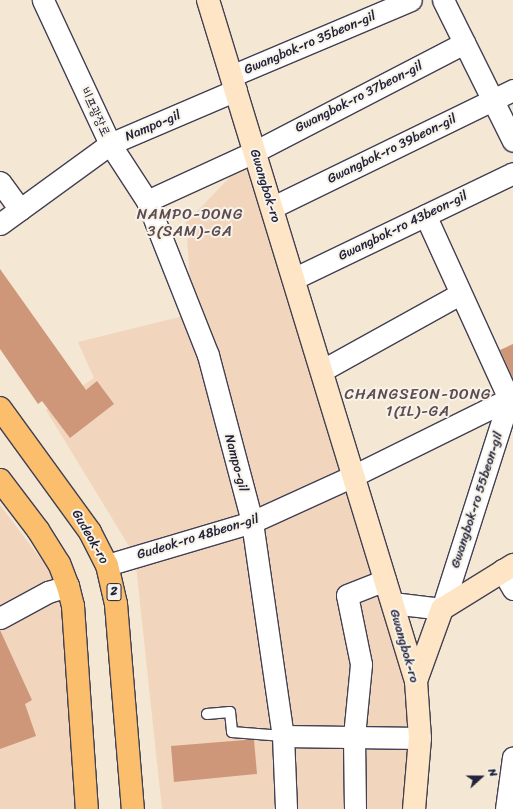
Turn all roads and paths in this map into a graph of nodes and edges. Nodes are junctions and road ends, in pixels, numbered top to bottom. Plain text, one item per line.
1 (43, 0) edge
2 (208, 0) edge
3 (411, 0) edge
4 (443, 0) edge
5 (464, 42) junction
6 (233, 83) junction
7 (513, 90) edge
8 (492, 100) junction
9 (513, 141) edge
10 (110, 144) junction
11 (254, 152) junction
12 (513, 173) edge
13 (0, 182) edge
14 (147, 201) junction
15 (271, 208) junction
16 (20, 210) junction
17 (425, 215) junction
18 (0, 224) edge
19 (293, 279) junction
20 (460, 294) junction
21 (321, 371) junction
22 (511, 398) edge
23 (0, 408) edge
24 (353, 476) junction
25 (0, 480) edge
26 (252, 522) junction
27 (106, 565) junction
28 (508, 568) edge
29 (385, 580) junction
30 (68, 586) junction
31 (513, 589) edge
32 (392, 603) junction
33 (442, 609) junction
34 (0, 618) edge
35 (416, 681) junction
36 (207, 714) dead end
37 (283, 736) junction
38 (354, 736) junction
39 (420, 738) junction
40 (513, 757) edge
41 (511, 784) edge
42 (87, 809) edge
43 (132, 809) edge
44 (286, 809) edge
45 (355, 809) edge
46 (414, 809) edge
47 (506, 809) edge

1 - 10 street, 비프광장로
2 - 6 main road, Gwangbok-ro
3 - 6 street, Gwangbok-ro 35beon-gil
4 - 5 street
5 - 8 street
5 - 11 street, Gwangbok-ro 37beon-gil
6 - 10 street, Nampo-gil
6 - 11 main road, Gwangbok-ro
7 - 8 street, Gwangbok-ro 39beon-gil
8 - 9 street
8 - 15 street, Gwangbok-ro 39beon-gil
10 - 14 street, Nampo-gil
10 - 16 street, 비프광장로
11 - 14 street
11 - 15 main road, Gwangbok-ro
12 - 17 street, Gwangbok-ro 43beon-gil
13 - 16 street
14 - 26 street, Nampo-gil
15 - 19 main road, Gwangbok-ro
16 - 18 street, 비프광장로
17 - 19 street, Gwangbok-ro 43beon-gil
17 - 20 street
19 - 21 main road, Gwangbok-ro
20 - 21 street
20 - 22 street
21 - 24 main road, Gwangbok-ro
22 - 24 street, Gudeok-ro 48beon-gil
22 - 33 street, Gwangbok-ro 55beon-gil
23 - 27 main road, Gudeok-ro / 2
24 - 26 street, Gudeok-ro 48beon-gil
24 - 29 main road, Gwangbok-ro
25 - 30 main road
26 - 27 street, Gudeok-ro 48beon-gil
26 - 37 street, Nampo-gil
27 - 43 main road, Gudeok-ro / 2
28 - 31 street
28 - 33 main road
29 - 32 main road, Gwangbok-ro
29 - 38 street
30 - 34 street
30 - 42 main road
32 - 33 street
32 - 35 main road, Gwangbok-ro
33 - 35 main road
35 - 39 main road, Gwangbok-ro
36 - 37 lane
37 - 38 street
37 - 44 street, Nampo-gil
38 - 39 street
38 - 45 street
39 - 46 main road, Gwangbok-ro
40 - 41 street
41 - 47 street

